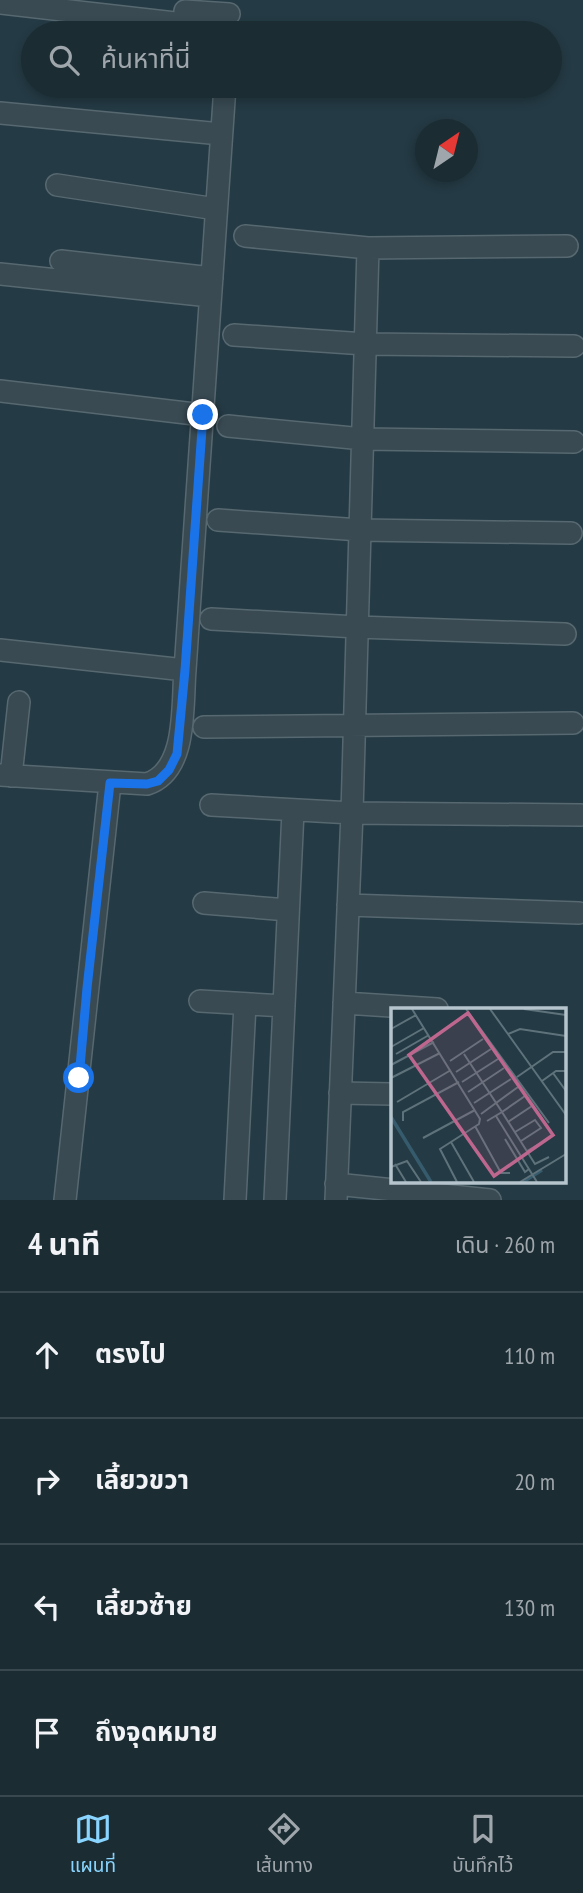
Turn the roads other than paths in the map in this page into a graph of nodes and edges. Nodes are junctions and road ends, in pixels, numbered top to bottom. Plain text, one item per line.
1 (68, 0) edge
2 (0, 3) edge
3 (228, 19) edge
4 (224, 98) edge
5 (0, 113) edge
6 (222, 134) junction
7 (57, 185) dead end
8 (216, 209) junction
9 (245, 236) dead end
10 (567, 246) dead end
11 (368, 248) junction
12 (61, 261) dead end
13 (0, 274) edge
14 (211, 287) junction
15 (234, 335) dead end
16 (365, 344) junction
17 (574, 346) dead end
18 (0, 391) edge
19 (203, 415) junction
20 (228, 426) dead end
21 (363, 439) junction
22 (574, 442) dead end
23 (218, 520) dead end
24 (360, 530) junction
25 (571, 533) dead end
26 (211, 619) dead end
27 (357, 627) junction
28 (565, 634) dead end
29 (0, 650) edge
30 (185, 670) junction
31 (19, 702) dead end
32 (573, 723) dead end
33 (355, 724) junction
34 (204, 727) dead end
35 (5, 775) edge
36 (110, 783) junction
37 (211, 805) dead end
38 (293, 811) junction
39 (352, 813) junction
40 (581, 816) dead end
41 (204, 903) dead end
42 (348, 905) junction
43 (288, 910) junction
44 (579, 913) dead end
45 (200, 1001) dead end
46 (344, 1003) junction
47 (245, 1004) junction
48 (284, 1006) junction
49 (422, 1008) edge
50 (340, 1093) junction
51 (391, 1094) edge
52 (336, 1192) edge
53 (65, 1200) edge
54 (235, 1200) edge
55 (275, 1200) edge
56 (490, 1200) edge

1 - 3 street
2 - 3 street
4 - 6 street
5 - 6 street
6 - 8 street
7 - 8 street
8 - 14 street
9 - 11 street
10 - 11 street
11 - 16 street
12 - 14 street
13 - 14 street
14 - 19 street
15 - 16 street
16 - 17 street
16 - 21 street
18 - 19 street
19 - 30 street
20 - 21 street
21 - 22 street
21 - 24 street
23 - 24 street
24 - 25 street
24 - 27 street
26 - 27 street
27 - 28 street
27 - 33 street
29 - 30 street
30 - 36 street
31 - 35 street
32 - 33 street
33 - 34 street
33 - 39 street
35 - 36 street
36 - 53 street
37 - 38 street
38 - 39 street
38 - 43 street
39 - 40 street
39 - 42 street
41 - 43 street
42 - 44 street
42 - 46 street
43 - 48 street
45 - 47 street
46 - 49 street
46 - 50 street
47 - 48 street
47 - 54 street
48 - 55 street
50 - 51 street
50 - 52 street
52 - 56 street

